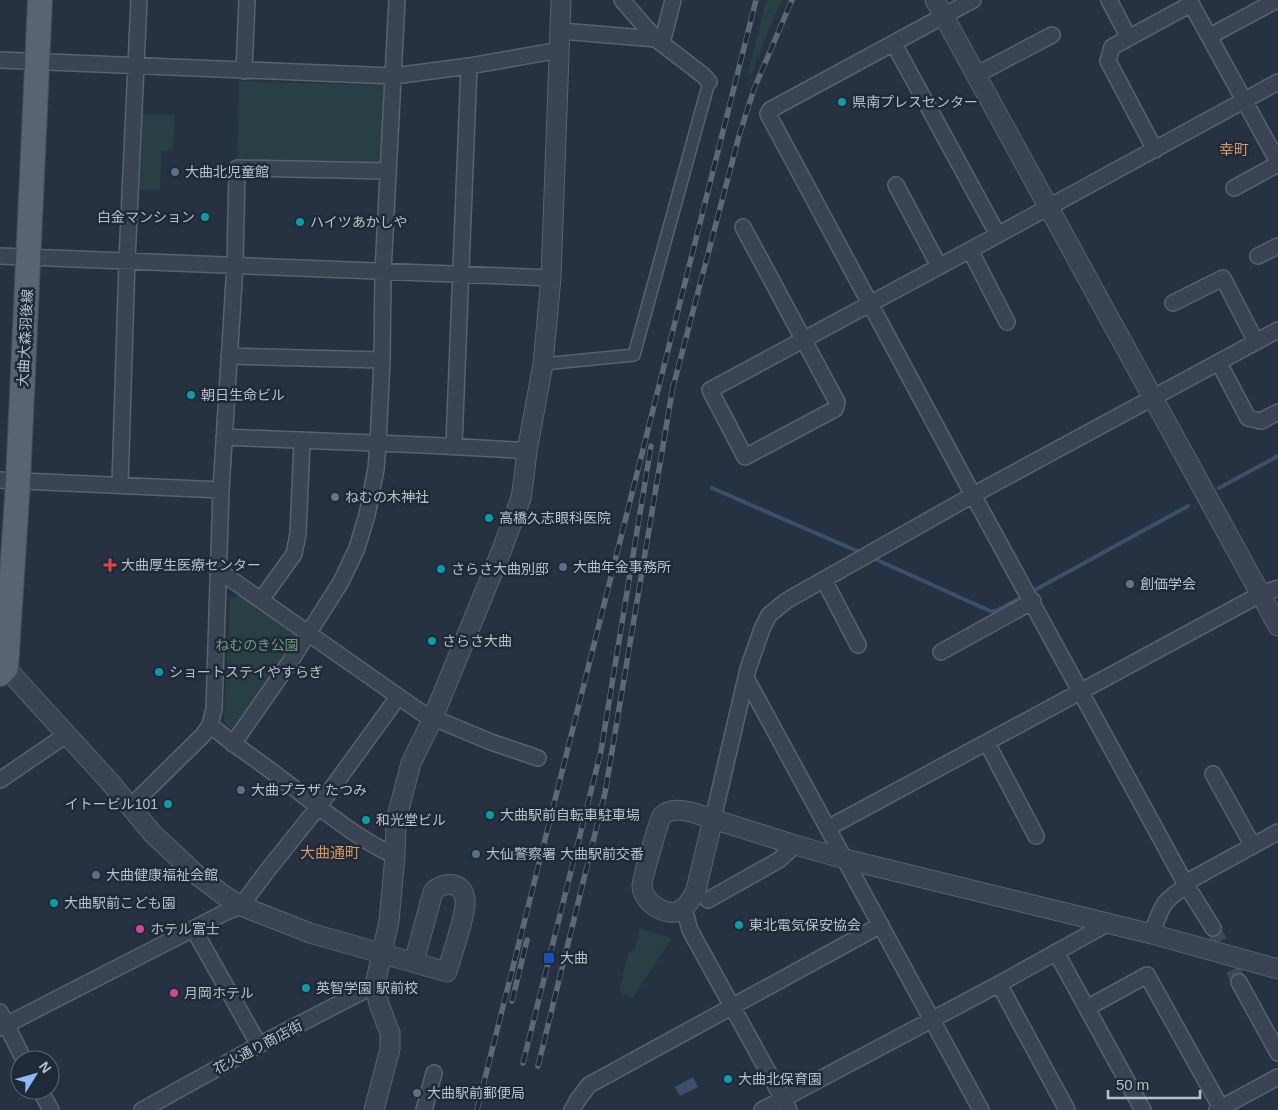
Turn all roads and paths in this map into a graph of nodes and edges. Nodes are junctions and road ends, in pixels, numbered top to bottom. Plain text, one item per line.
1 (40, 0) edge
2 (139, 0) edge
3 (247, 0) edge
4 (397, 0) edge
5 (561, 0) edge
6 (622, 0) edge
7 (673, 0) edge
8 (935, 0) edge
9 (973, 0) edge
10 (1109, 0) edge
11 (1277, 0) edge
12 (1190, 2) edge
13 (945, 16) junction
14 (561, 31) junction
15 (1052, 35) dead end
16 (1210, 36) junction
17 (1129, 38) junction
18 (659, 41) junction
19 (894, 44) junction
20 (560, 50) junction
21 (0, 60) edge
22 (38, 61) junction
23 (135, 66) junction
24 (469, 66) junction
25 (244, 71) junction
26 (976, 75) junction
27 (394, 76) junction
28 (709, 82) joint
29 (1278, 82) edge
30 (1244, 101) junction
31 (1155, 150) junction
32 (1278, 163) edge
33 (388, 171) junction
34 (896, 186) dead end
35 (1234, 188) dead end
36 (1048, 209) junction
37 (743, 228) dead end
38 (998, 235) junction
39 (1278, 246) edge
40 (970, 250) junction
41 (0, 256) edge
42 (28, 256) junction
43 (1258, 256) dead end
44 (127, 260) junction
45 (235, 265) junction
46 (939, 266) junction
47 (383, 272) junction
48 (462, 275) junction
49 (551, 278) junction
50 (870, 303) junction
51 (1173, 303) dead end
52 (1007, 322) dead end
53 (1277, 332) edge
54 (803, 340) junction
55 (1256, 342) junction
56 (229, 356) junction
57 (382, 360) junction
58 (1220, 363) junction
59 (542, 364) junction
60 (1152, 398) junction
61 (1278, 412) edge
62 (224, 437) junction
63 (302, 441) junction
64 (378, 444) junction
65 (454, 445) junction
66 (527, 451) junction
67 (9, 481) edge
68 (120, 485) junction
69 (221, 490) junction
70 (973, 495) junction
71 (218, 570) junction
72 (824, 580) junction
73 (1269, 591) edge
74 (261, 600) junction
75 (1033, 602) junction
76 (1278, 626) edge
77 (308, 632) junction
78 (858, 645) dead end
79 (941, 652) dead end
80 (2, 668) edge
81 (746, 678) junction
82 (1081, 691) junction
83 (398, 697) junction
84 (432, 720) junction
85 (210, 725) junction
86 (66, 735) junction
87 (986, 743) junction
88 (233, 744) junction
89 (538, 758) dead end
90 (1213, 774) dead end
91 (0, 780) edge
92 (319, 806) junction
93 (130, 807) junction
94 (712, 819) junction
95 (828, 828) junction
96 (1278, 832) edge
97 (1036, 836) dead end
98 (795, 845) junction
99 (1253, 846) junction
100 (395, 856) junction
101 (845, 859) junction
102 (1186, 884) junction
103 (708, 900) dead end
104 (241, 906) junction
105 (684, 908) junction
106 (1107, 924) junction
107 (881, 926) junction
108 (1213, 928) tunnel mouth
109 (194, 930) junction
110 (1152, 934) junction
111 (1056, 952) junction
112 (383, 953) junction
113 (414, 962) dead end
114 (1278, 969) edge
115 (1239, 982) tunnel mouth
116 (999, 984) junction
117 (375, 985) junction
118 (732, 1008) junction
119 (1087, 1008) junction
120 (932, 1019) junction
121 (2, 1022) edge
122 (259, 1045) junction
123 (18, 1050) edge
124 (1278, 1053) edge
125 (434, 1073) dead end
126 (1278, 1077) edge
127 (786, 1104) edge
128 (1219, 1109) edge
129 (142, 1110) edge
130 (374, 1110) edge
131 (424, 1110) edge
132 (572, 1110) edge
133 (762, 1110) edge
134 (981, 1110) edge
135 (1067, 1110) edge
136 (1143, 1110) edge

1 - 22 main road, 大曲大森羽後線
2 - 23 street
3 - 25 street
4 - 27 street
5 - 14 street
6 - 18 street
7 - 18 street
8 - 13 street
9 - 13 street
10 - 17 street
11 - 16 street
12 - 16 street
12 - 17 street
13 - 19 street
13 - 26 street
14 - 18 street
14 - 20 street
15 - 26 street
16 - 30 street
17 - 31 street
18 - 28 street
19 - 38 street
19 - 50 street
20 - 24 street
20 - 49 street
21 - 22 street
22 - 23 street
22 - 42 main road, 大曲大森羽後線
23 - 25 street
23 - 44 street
24 - 27 street
24 - 48 street
25 - 27 street
26 - 36 street
27 - 33 street
28 - 59 street
29 - 30 street
30 - 31 street
30 - 32 street
31 - 36 street
32 - 35 street
33 - 45 street
33 - 47 street
34 - 46 street
36 - 38 street
36 - 60 street
37 - 54 street
38 - 40 street
39 - 43 street
40 - 46 street
40 - 52 street
41 - 42 street
42 - 44 street
42 - 67 main road, 大曲大森羽後線
44 - 45 street
44 - 68 street
45 - 47 street
45 - 56 street
46 - 50 street
47 - 48 street
47 - 57 street
48 - 49 street
48 - 65 street
49 - 59 street
50 - 54 street
50 - 70 street
51 - 55 street
53 - 55 street
54 - 54 street
55 - 58 street
56 - 57 street
56 - 62 street
57 - 64 street
58 - 60 street
58 - 61 street
59 - 66 street
60 - 70 street
60 - 73 street
62 - 63 street
62 - 69 street
63 - 64 street
63 - 74 street
64 - 65 street
64 - 77 street
65 - 66 street
66 - 84 street
67 - 68 street
67 - 80 main road, 大曲大森羽後線
68 - 69 street
69 - 71 street
70 - 72 street
70 - 75 street
71 - 74 street
71 - 85 street
72 - 78 street
72 - 81 street
73 - 76 street
73 - 82 street
74 - 77 street
75 - 79 street
75 - 82 street
77 - 83 street
77 - 88 street
80 - 86 street
81 - 94 street
81 - 95 street
82 - 87 street
82 - 102 street
83 - 84 street
83 - 92 street
84 - 89 street
84 - 100 street
85 - 88 street
85 - 93 street
86 - 91 street
86 - 93 street
87 - 95 street
87 - 97 street
88 - 92 street
90 - 99 street
92 - 100 street
92 - 104 street
93 - 104 street
94 - 98 street
94 - 105 street
94 - 105 street
95 - 101 street
96 - 99 street
98 - 101 street
98 - 103 street
99 - 102 street
100 - 112 street
101 - 106 street
101 - 107 street
102 - 108 street
102 - 110 street
104 - 109 street
104 - 112 street
105 - 118 street
106 - 110 street
106 - 111 street
107 - 118 street
107 - 120 street
109 - 121 street
109 - 122 street
110 - 114 street
111 - 116 street
111 - 119 street
112 - 113 street
112 - 117 street
115 - 124 street
116 - 120 street
116 - 135 street
117 - 122 street, 花火通り商店街
117 - 130 street
118 - 127 street
118 - 132 street
119 - 128 street
119 - 136 street
120 - 127 street
120 - 134 street
121 - 123 street
122 - 129 street, 花火通り商店街
125 - 131 street
126 - 128 street
127 - 133 street

